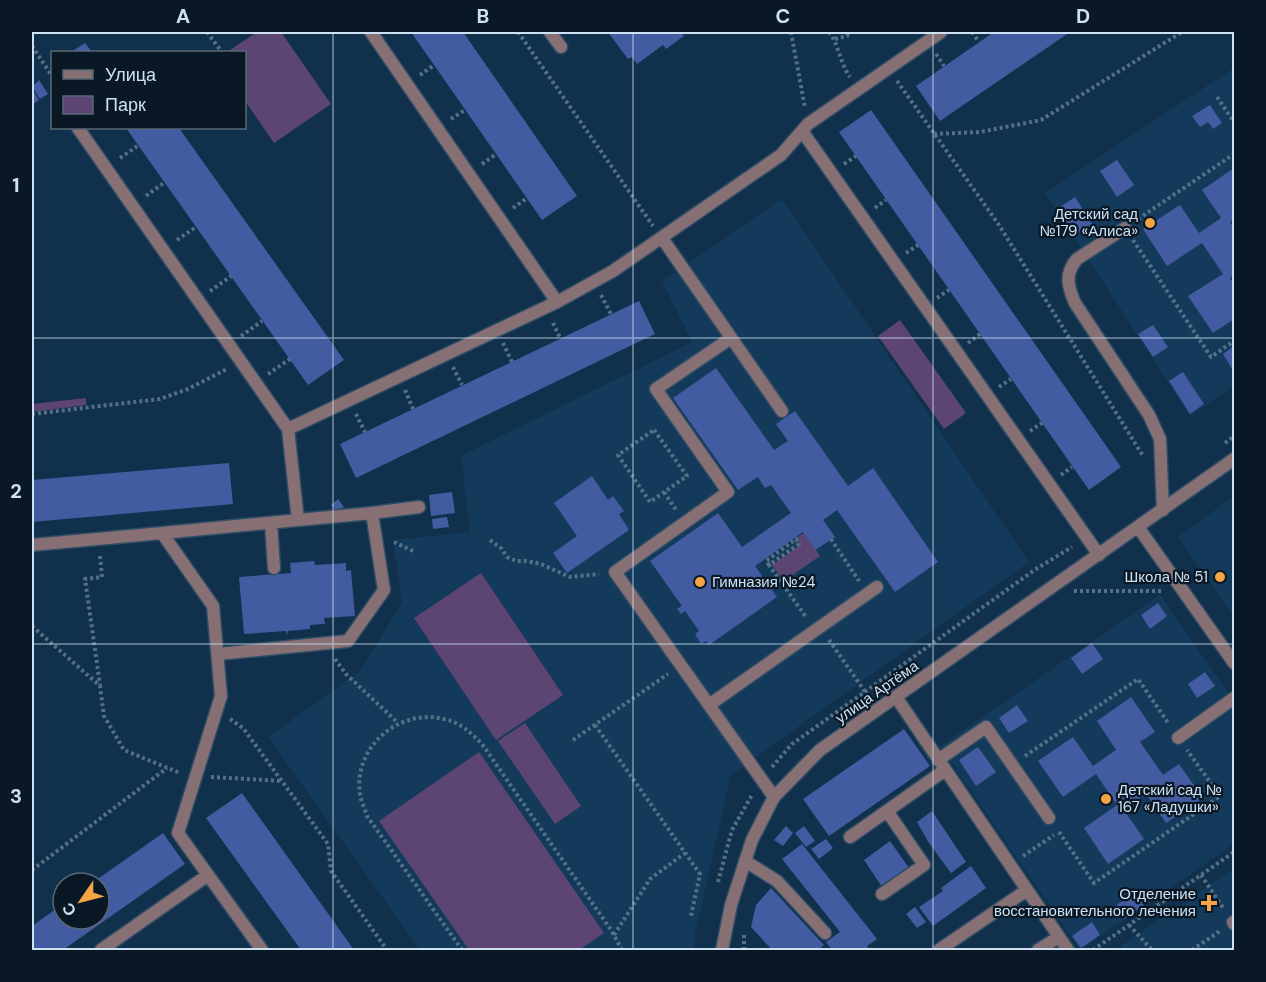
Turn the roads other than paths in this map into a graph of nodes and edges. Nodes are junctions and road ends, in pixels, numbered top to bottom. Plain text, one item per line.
1 (372, 32) edge
2 (550, 32) edge
3 (941, 32) edge
4 (561, 47) dead end
5 (805, 127) junction
6 (79, 129) edge
7 (1125, 228) road end
8 (662, 238) junction
9 (557, 302) junction
10 (731, 338) junction
11 (782, 411) dead end
12 (288, 429) junction
13 (1234, 459) edge
14 (419, 507) dead end
15 (1163, 510) junction
16 (372, 513) junction
17 (298, 520) junction
18 (271, 523) junction
19 (1138, 527) junction
20 (162, 533) junction
21 (32, 545) edge
22 (1099, 555) junction
23 (274, 568) dead end
24 (872, 590) road end
25 (218, 654) junction
26 (1234, 663) edge
27 (896, 697) junction
28 (1234, 698) edge
29 (709, 705) junction
30 (1178, 738) road end
31 (942, 765) junction
32 (774, 797) junction
33 (887, 811) junction
34 (1049, 818) road end
35 (850, 837) dead end
36 (745, 861) junction
37 (208, 875) junction
38 (1027, 890) junction
39 (882, 894) dead end
40 (825, 933) dead end
41 (1059, 937) junction
42 (101, 951) edge
43 (261, 951) edge
44 (722, 951) edge
45 (939, 951) edge
46 (1038, 951) edge
47 (1068, 951) edge

1 - 9 street
2 - 4 street
3 - 5 street
5 - 8 street
5 - 22 street
6 - 12 street
7 - 15 street
8 - 9 street
8 - 10 street
9 - 12 street
10 - 11 street
10 - 29 street
12 - 17 street
13 - 15 street, улица Артёма
14 - 16 street
15 - 19 street, улица Артёма
16 - 17 street
16 - 25 street
17 - 18 street
18 - 20 street
18 - 23 street
19 - 22 street, улица Артёма
19 - 26 street
20 - 21 street
20 - 25 street
22 - 27 street, улица Артёма
24 - 29 street
25 - 37 street
27 - 31 street
27 - 32 street, улица Артёма
28 - 30 street
29 - 32 street
31 - 33 street
31 - 34 street
31 - 38 street
32 - 36 street, улица Артёма
33 - 35 street
33 - 39 street
36 - 40 street
36 - 44 street, улица Артёма
37 - 42 street
37 - 43 street
38 - 41 street
38 - 45 street
41 - 46 street
41 - 47 street

